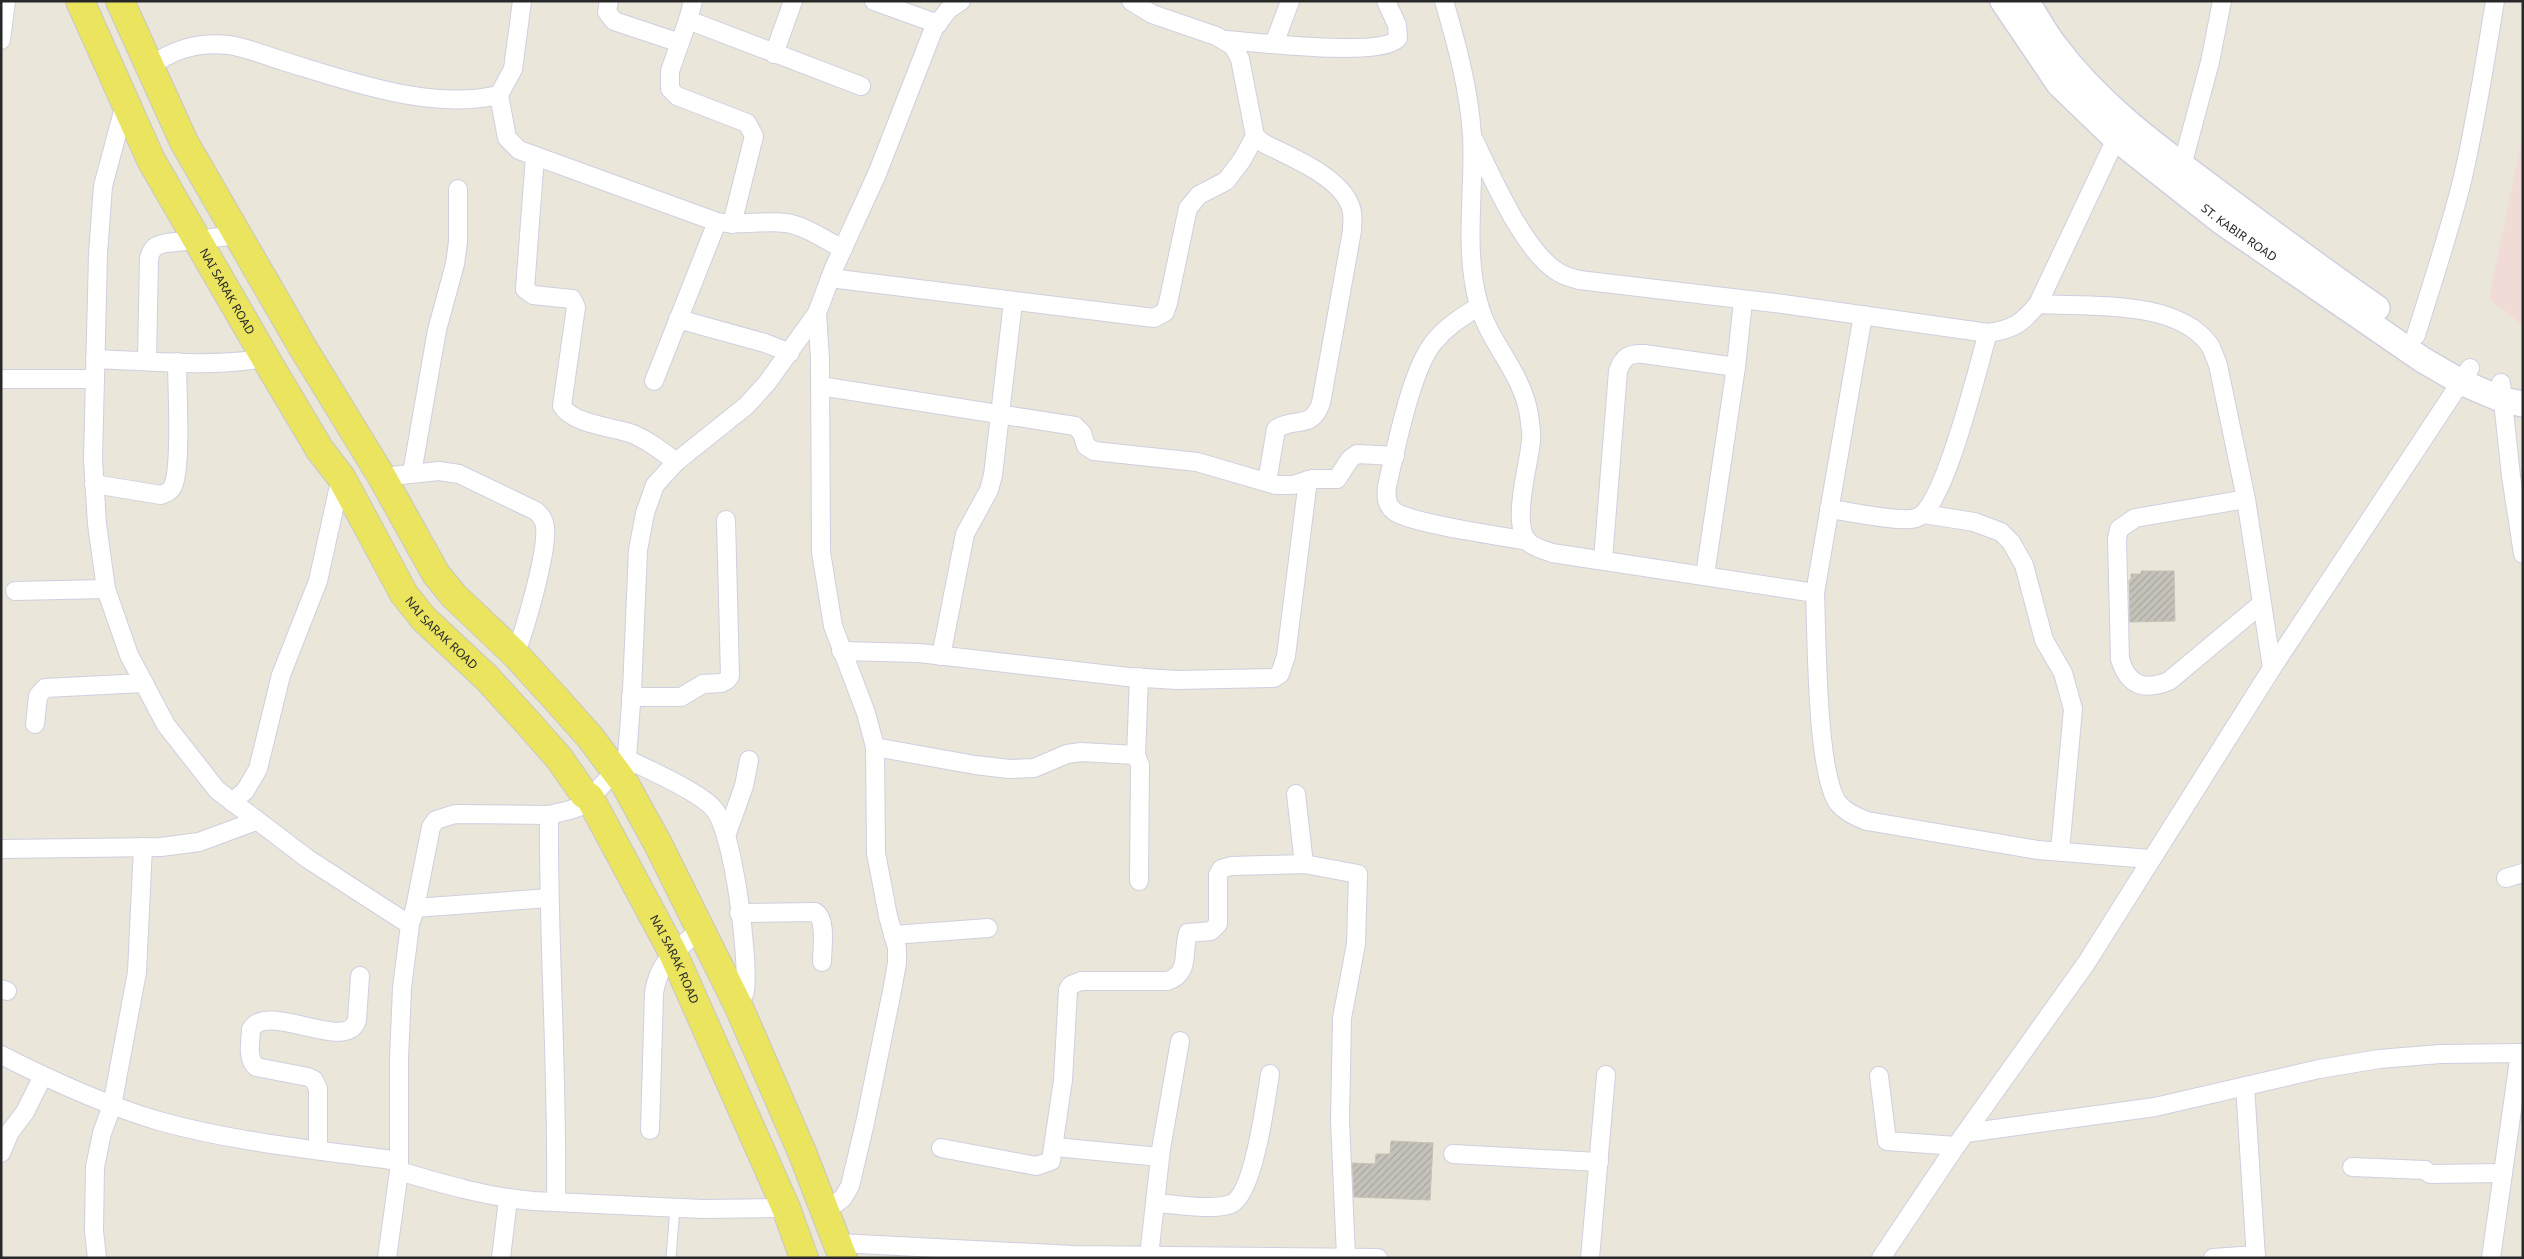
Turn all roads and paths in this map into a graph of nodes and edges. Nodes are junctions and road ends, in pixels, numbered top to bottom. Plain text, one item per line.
1 (6, 1) edge
2 (80, 1) edge
3 (120, 1) edge
4 (522, 1) edge
5 (609, 1) edge
6 (693, 1) edge
7 (793, 1) edge
8 (874, 1) edge
9 (961, 1) edge
10 (1131, 1) edge
11 (1290, 1) edge
12 (1386, 1) edge
13 (1444, 1) edge
14 (2003, 1) edge
15 (2026, 1) edge
16 (2222, 1) edge
17 (2495, 1) edge
18 (911, 7) edge
19 (688, 20) junction
20 (938, 24) junction
21 (1, 40) edge
22 (1225, 40) junction
23 (680, 43) junction
24 (1274, 44) junction
25 (774, 54) junction
26 (150, 67) junction
27 (861, 86) dead end
28 (499, 95) junction
29 (125, 104) junction
30 (2120, 130) junction
31 (1472, 135) junction
32 (1255, 136) junction
33 (534, 156) junction
34 (2182, 166) junction
35 (458, 189) dead end
36 (724, 223) junction
37 (239, 235) junction
38 (197, 240) junction
39 (843, 249) junction
40 (830, 278) junction
41 (1743, 301) junction
42 (1013, 302) junction
43 (2038, 304) junction
44 (1479, 306) junction
45 (817, 313) junction
46 (1863, 315) junction
47 (678, 319) junction
48 (1988, 332) junction
49 (2416, 335) junction
50 (790, 353) junction
51 (265, 358) junction
52 (95, 359) junction
53 (147, 361) junction
54 (177, 362) junction
55 (1736, 367) junction
56 (2465, 375) junction
57 (1, 379) edge
58 (95, 379) junction
59 (654, 381) dead end
60 (820, 386) junction
61 (2512, 394) edge
62 (1002, 414) junction
63 (1395, 456) junction
64 (676, 462) junction
65 (412, 473) junction
66 (341, 477) junction
67 (382, 477) junction
68 (1308, 480) junction
69 (1267, 482) junction
70 (94, 484) junction
71 (2246, 499) junction
72 (1829, 509) junction
73 (1924, 514) junction
74 (726, 520) dead end
75 (1528, 541) junction
76 (2523, 554) edge
77 (1603, 560) junction
78 (1705, 575) junction
79 (106, 589) junction
80 (15, 591) dead end
81 (1815, 593) junction
82 (2260, 605) junction
83 (841, 651) junction
84 (515, 654) junction
85 (942, 656) junction
86 (2272, 668) junction
87 (1139, 678) junction
88 (144, 683) junction
89 (632, 697) junction
90 (35, 724) dead end
91 (875, 747) junction
92 (1136, 754) junction
93 (750, 760) dead end
94 (622, 771) junction
95 (1296, 794) dead end
96 (590, 798) junction
97 (232, 802) junction
98 (549, 815) junction
99 (256, 821) junction
100 (726, 836) junction
101 (143, 848) junction
102 (1, 849) edge
103 (2060, 851) junction
104 (2150, 859) junction
105 (1304, 864) junction
106 (1140, 881) dead end
107 (549, 898) junction
108 (415, 908) junction
109 (739, 913) junction
110 (410, 925) junction
111 (988, 928) dead end
112 (701, 929) junction
113 (893, 935) junction
114 (673, 953) junction
115 (822, 962) dead end
116 (360, 976) dead end
117 (738, 1005) junction
118 (1180, 1041) dead end
119 (2522, 1053) edge
120 (1, 1055) edge
121 (1270, 1074) dead end
122 (1606, 1075) dead end
123 (43, 1076) junction
124 (1879, 1076) dead end
125 (2245, 1086) junction
126 (112, 1106) junction
127 (650, 1130) dead end
128 (1961, 1140) junction
129 (1055, 1147) junction
130 (942, 1148) dead end
131 (318, 1150) junction
132 (1, 1153) edge
133 (1453, 1154) dead end
134 (1160, 1157) junction
135 (1598, 1162) junction
136 (399, 1166) junction
137 (2352, 1167) dead end
138 (2503, 1173) junction
139 (508, 1199) junction
140 (556, 1202) junction
141 (1154, 1203) junction
142 (675, 1207) junction
143 (824, 1207) junction
144 (786, 1208) junction
145 (841, 1251) edge
146 (1153, 1257) edge
147 (1346, 1257) edge
148 (2256, 1257) edge
149 (97, 1258) edge
150 (387, 1258) edge
151 (501, 1258) edge
152 (672, 1258) edge
153 (804, 1258) edge
154 (1376, 1258) edge
155 (1590, 1258) edge
156 (1881, 1258) edge
157 (2213, 1258) edge
158 (2492, 1258) edge

1 - 21 street
2 - 29 main road, NAI SARAK ROAD
3 - 26 main road
4 - 28 street
5 - 23 street
6 - 19 street
7 - 25 street
8 - 18 street
9 - 20 street
10 - 22 street
11 - 24 street
12 - 24 street
13 - 31 street
14 - 30 main road, ST. KABIR ROAD
15 - 30 main road, ST. KABIR ROAD
16 - 34 street
17 - 49 street
18 - 20 street
19 - 23 street
19 - 25 street
20 - 39 street
22 - 24 street
22 - 32 street
23 - 36 street
25 - 27 street
26 - 28 street
26 - 37 main road
28 - 33 street
29 - 38 main road, NAI SARAK ROAD
29 - 52 street
30 - 34 main road, ST. KABIR ROAD
30 - 43 street
30 - 56 main road, ST. KABIR ROAD
31 - 41 street
31 - 44 street
32 - 42 street
32 - 69 street
33 - 36 street
33 - 64 street
34 - 49 main road, ST. KABIR ROAD
35 - 65 street
36 - 39 street
36 - 47 street
37 - 38 street
37 - 67 main road
38 - 51 main road, NAI SARAK ROAD
38 - 53 street
39 - 40 street
40 - 42 street
40 - 45 street
41 - 46 street
41 - 55 street
42 - 62 street
43 - 48 street
43 - 71 street
44 - 63 street
44 - 75 street
45 - 50 street
45 - 60 street
46 - 48 street
46 - 72 street
47 - 50 street
47 - 59 street
48 - 73 street
49 - 56 main road, ST. KABIR ROAD
50 - 64 street
51 - 54 street
51 - 66 main road, NAI SARAK ROAD
52 - 53 street
52 - 58 street
53 - 54 street
54 - 70 street
55 - 77 street
55 - 78 street
56 - 61 main road, ST. KABIR ROAD
56 - 86 street
57 - 58 street
58 - 70 street
60 - 62 street
60 - 83 street
61 - 76 street
62 - 69 street
62 - 85 street
63 - 68 street
63 - 75 street
64 - 89 street
65 - 67 street
65 - 84 street
66 - 96 main road, NAI SARAK ROAD
66 - 97 street
67 - 84 main road
68 - 69 street
68 - 87 street
70 - 79 street
71 - 82 street
71 - 82 street
72 - 73 street
72 - 81 street
73 - 103 street
74 - 89 street
75 - 77 street
77 - 78 street
78 - 81 street
79 - 80 street
79 - 88 street
81 - 103 street
82 - 86 street
83 - 85 street
83 - 91 street
84 - 94 main road
85 - 87 street
86 - 104 street
87 - 92 street
88 - 90 street
88 - 97 street
89 - 94 street
91 - 92 street
91 - 113 street
92 - 106 street
93 - 100 street
94 - 96 street
94 - 100 street
94 - 112 main road
95 - 105 street
96 - 98 street
96 - 114 main road, NAI SARAK ROAD
97 - 99 street
98 - 107 street
98 - 108 street
99 - 101 street
99 - 110 street
100 - 109 street
101 - 102 street
101 - 126 street
103 - 104 street
104 - 128 street
105 - 129 street
105 - 147 street
107 - 108 street
107 - 140 street
108 - 110 street
109 - 115 street
109 - 117 street
110 - 136 street
111 - 113 street
112 - 114 street
112 - 117 main road
113 - 143 street
114 - 127 street
114 - 144 main road, NAI SARAK ROAD
116 - 131 street
117 - 143 main road
118 - 134 street
119 - 125 street
119 - 138 street
120 - 123 street
121 - 141 street
122 - 135 street
123 - 126 street
123 - 132 street
124 - 128 street
125 - 128 street
125 - 148 street
126 - 131 street
126 - 149 street
128 - 156 street
129 - 130 street
129 - 134 street
131 - 136 street
133 - 135 street
134 - 141 street
135 - 155 street
136 - 139 street
136 - 150 street
137 - 138 street
138 - 158 street
139 - 140 street
139 - 151 street
140 - 142 street
141 - 146 street
142 - 144 street
142 - 152 lane
143 - 145 main road
144 - 153 main road, NAI SARAK ROAD
145 - 146 street
146 - 147 street
147 - 154 street
148 - 157 street

